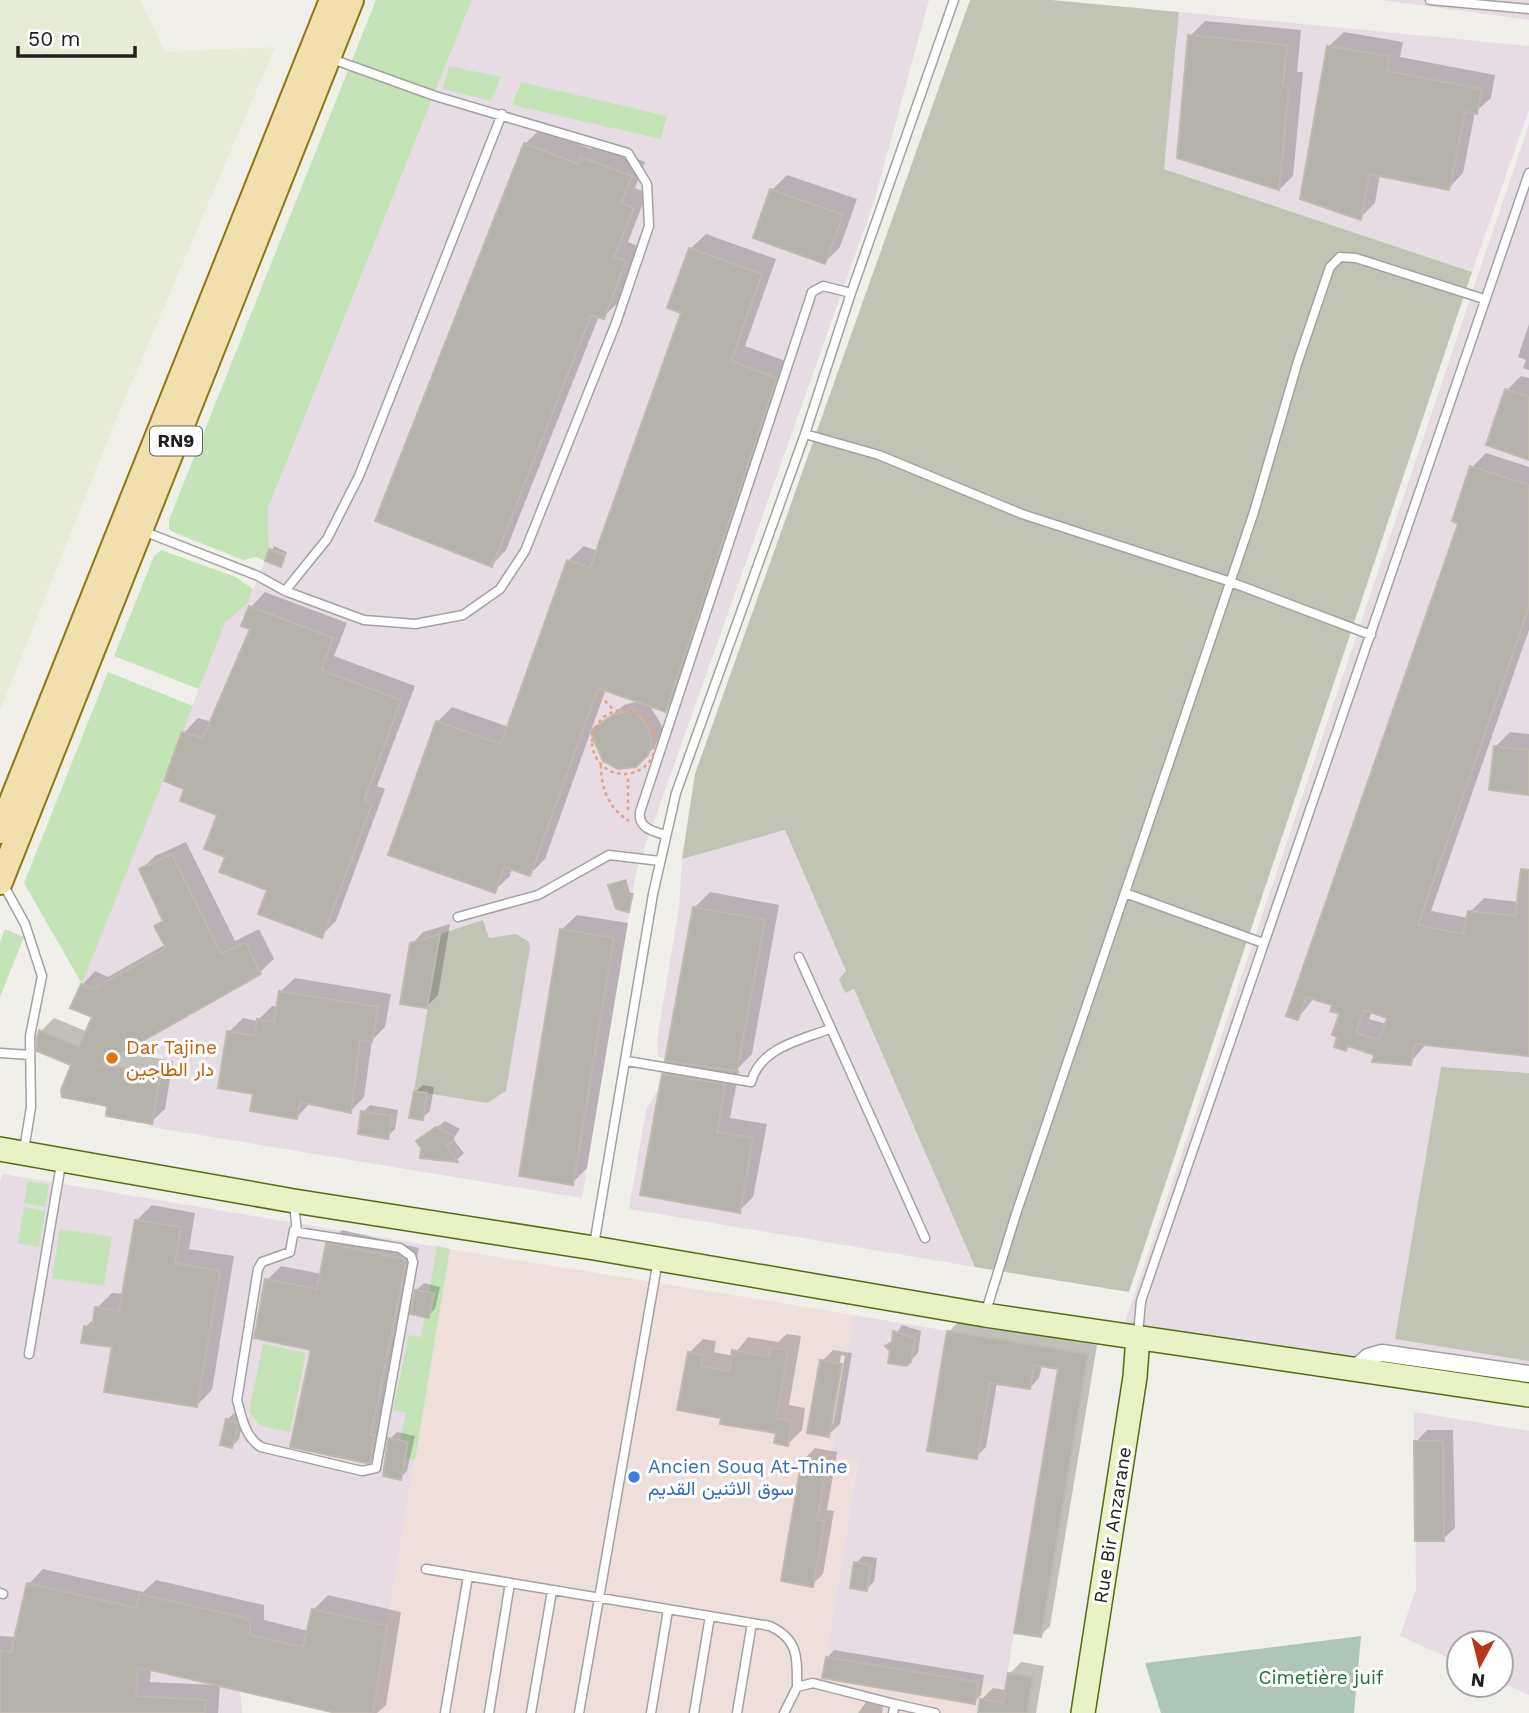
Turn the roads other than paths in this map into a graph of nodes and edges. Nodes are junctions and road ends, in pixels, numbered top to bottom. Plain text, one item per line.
1 (332, 0) edge
2 (351, 0) edge
3 (954, 0) edge
4 (1430, 0) edge
5 (1529, 9) edge
6 (329, 58) junction
7 (502, 114) junction
8 (1529, 173) edge
9 (851, 293) junction
10 (1484, 299) junction
11 (805, 434) junction
12 (140, 530) junction
13 (1228, 582) junction
14 (285, 591) junction
15 (1371, 635) junction
16 (0, 831) edge
17 (665, 835) junction
18 (660, 861) junction
19 (0, 881) edge
20 (1125, 893) junction
21 (457, 918) dead end
22 (1263, 943) junction
23 (799, 957) dead end
24 (829, 1029) junction
25 (0, 1053) edge
26 (30, 1055) junction
27 (627, 1061) junction
28 (0, 1149) edge
29 (23, 1153) junction
30 (62, 1160) junction
31 (295, 1201) junction
32 (294, 1230) junction
33 (925, 1238) dead end
34 (594, 1248) junction
35 (658, 1260) junction
36 (985, 1315) junction
37 (1138, 1337) junction
38 (29, 1354) dead end
39 (1354, 1369) junction
40 (1529, 1374) edge
41 (1529, 1395) edge
42 (426, 1569) dead end
43 (468, 1576) junction
44 (510, 1583) junction
45 (552, 1591) junction
46 (599, 1598) junction
47 (668, 1610) junction
48 (710, 1616) junction
49 (752, 1623) junction
50 (797, 1687) junction
51 (894, 1709) edge
52 (445, 1713) edge
53 (489, 1713) edge
54 (531, 1713) edge
55 (579, 1713) edge
56 (650, 1713) edge
57 (694, 1713) edge
58 (737, 1713) edge
59 (784, 1713) edge
60 (935, 1713) edge
61 (1083, 1713) edge

1 - 16 main road, RN9
2 - 6 main road, RN9
3 - 9 lane
4 - 5 lane
6 - 7 lane
6 - 12 main road, RN9
7 - 14 lane
7 - 14 lane
8 - 10 lane
9 - 11 lane
9 - 17 lane
10 - 13 lane
10 - 15 lane
11 - 13 lane
11 - 17 lane
12 - 14 lane
12 - 19 main road, RN9
13 - 15 lane
13 - 20 lane
15 - 22 lane
17 - 18 lane
18 - 21 lane
18 - 27 lane
19 - 26 lane
20 - 22 lane
20 - 36 lane
22 - 37 lane
23 - 24 lane
24 - 27 lane
24 - 33 lane
25 - 26 lane
26 - 29 lane
27 - 34 lane
28 - 29 street
29 - 30 street
30 - 31 street
30 - 38 lane
31 - 32 lane
31 - 34 street
32 - 32 lane
34 - 35 street
35 - 36 street
35 - 46 lane
36 - 37 street
37 - 39 street
37 - 61 street, Rue Bir Anzarane
39 - 40 street
39 - 41 street
42 - 43 lane
43 - 44 lane
43 - 52 lane
44 - 45 lane
44 - 53 lane
45 - 46 lane
45 - 54 lane
46 - 47 lane
46 - 55 lane
47 - 48 lane
47 - 56 lane
48 - 49 lane
48 - 57 lane
49 - 50 lane
49 - 58 lane
50 - 51 lane
50 - 59 lane
51 - 60 lane

